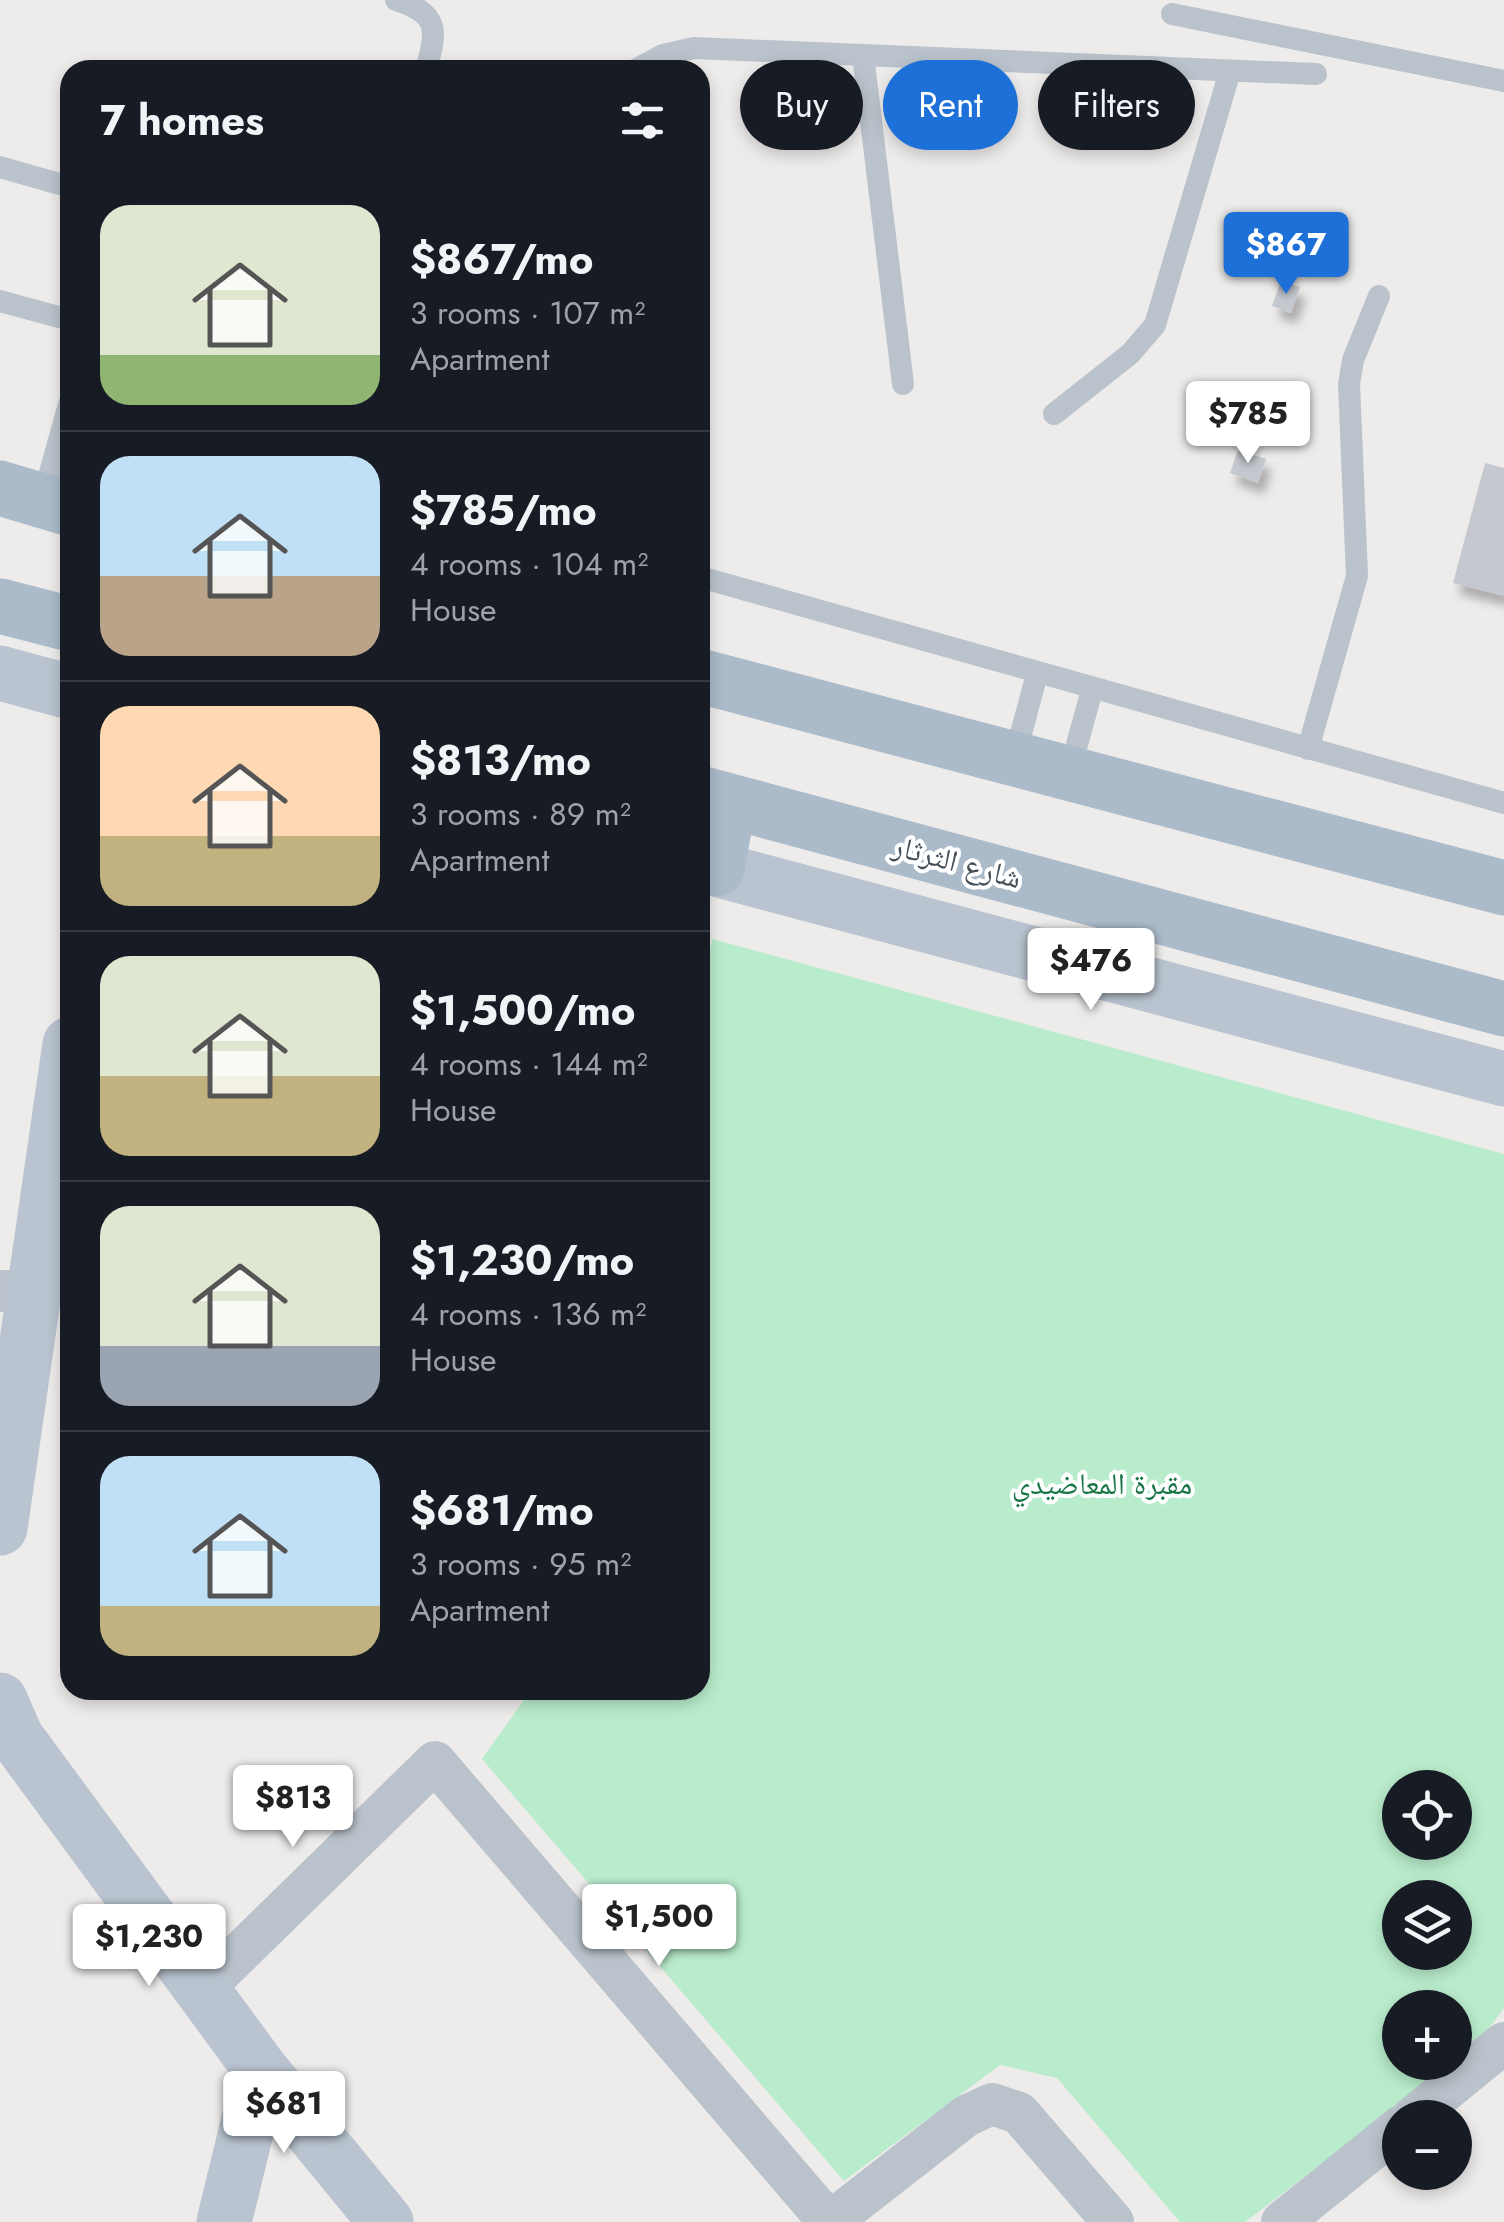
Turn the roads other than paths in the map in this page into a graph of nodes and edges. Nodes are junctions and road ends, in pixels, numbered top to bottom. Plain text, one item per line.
1 (396, 0) edge
2 (1172, 14) dead end
3 (863, 56) junction
4 (429, 60) edge
5 (654, 60) edge
6 (1230, 70) junction
7 (1316, 74) dead end
8 (1504, 81) edge
9 (0, 168) edge
10 (60, 184) edge
11 (1379, 296) dead end
12 (0, 301) edge
13 (60, 317) edge
14 (903, 384) dead end
15 (1054, 414) dead end
16 (60, 431) edge
17 (37, 499) edge
18 (710, 581) edge
19 (0, 606) edge
20 (60, 621) edge
21 (0, 673) edge
22 (1037, 674) junction
23 (710, 679) edge
24 (60, 689) edge
25 (1092, 690) junction
26 (1308, 750) junction
27 (1015, 756) junction
28 (1070, 770) junction
29 (714, 797) edge
30 (1504, 803) edge
31 (710, 844) edge
32 (710, 868) edge
33 (1504, 888) edge
34 (1504, 1009) edge
35 (1504, 1078) edge
36 (60, 1092) edge
37 (18, 1291) edge
38 (0, 1528) edge
39 (0, 1700) edge
40 (202, 1990) junction
41 (1504, 2043) edge
42 (261, 2070) junction
43 (1434, 2100) edge
44 (1382, 2141) edge
45 (224, 2222) edge
46 (386, 2222) edge
47 (829, 2222) edge
48 (1113, 2222) edge
49 (1282, 2222) edge

1 - 4 lane
2 - 8 lane
3 - 5 lane
3 - 6 lane
3 - 14 lane
6 - 7 lane
6 - 15 lane
9 - 10 lane
11 - 26 lane
12 - 13 lane
16 - 17 lane
18 - 22 lane
19 - 20 main road
21 - 24 street
22 - 25 lane
22 - 27 lane
23 - 27 main road
25 - 26 lane
25 - 28 lane
26 - 30 lane
27 - 28 main road
28 - 33 main road
29 - 31 main road
29 - 34 main road, شارع الثرثار
32 - 35 street
36 - 37 street
37 - 38 street
39 - 40 street
40 - 42 street
40 - 47 street
41 - 43 street
42 - 45 street
42 - 46 street
44 - 49 street
47 - 48 street

